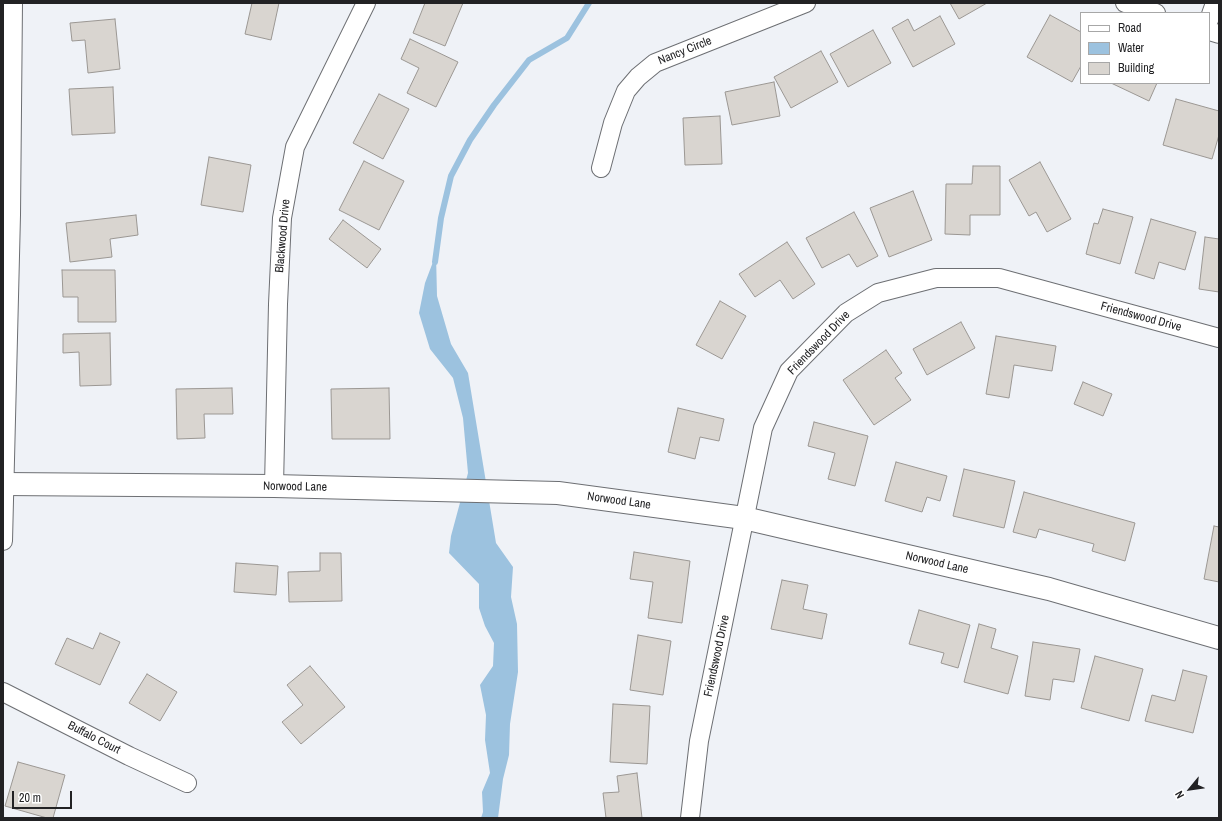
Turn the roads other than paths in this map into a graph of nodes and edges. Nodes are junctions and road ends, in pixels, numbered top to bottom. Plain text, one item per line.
1 (13, 3) edge
2 (366, 3) edge
3 (806, 3) edge
4 (1125, 3) edge
5 (1216, 3) edge
6 (1153, 12) edge
7 (1210, 18) edge
8 (601, 168) dead end
9 (7, 214) edge
10 (1219, 338) edge
11 (4, 484) edge
12 (274, 486) junction
13 (744, 518) junction
14 (3, 541) edge
15 (1219, 638) edge
16 (3, 692) edge
17 (186, 783) dead end
18 (690, 818) edge

1 - 9 street
2 - 12 street, Blackwood Drive
3 - 8 street, Nancy Circle
4 - 6 street
5 - 7 street
9 - 11 street
10 - 13 street, Friendswood Drive
11 - 12 street, Norwood Lane
11 - 14 street
12 - 13 street, Norwood Lane
13 - 15 street, Norwood Lane
13 - 18 street, Friendswood Drive
16 - 17 street, Buffalo Court

